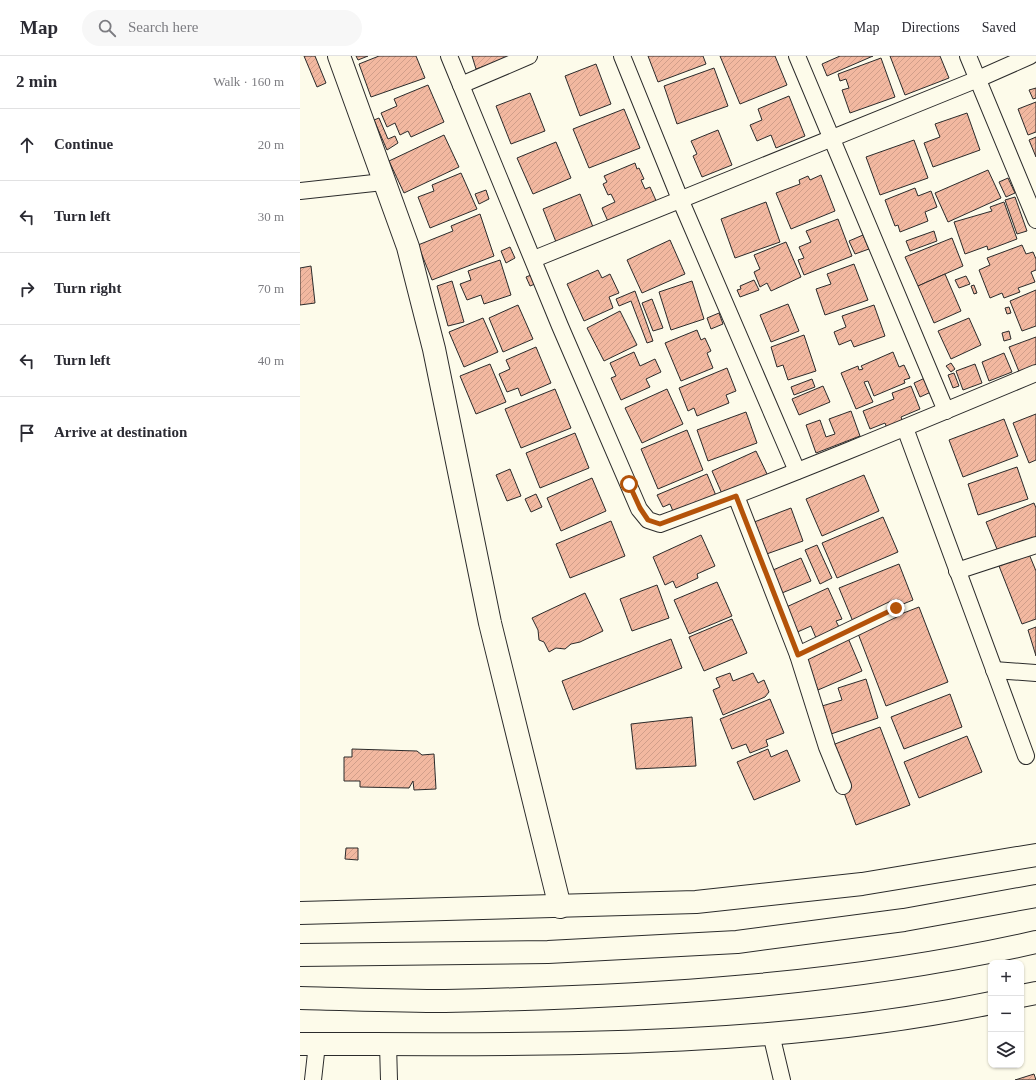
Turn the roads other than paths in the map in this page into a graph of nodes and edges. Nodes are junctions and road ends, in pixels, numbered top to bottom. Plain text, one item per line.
1 (339, 56) edge
2 (449, 56) edge
3 (529, 56) edge
4 (622, 56) edge
5 (797, 56) edge
6 (968, 56) edge
7 (1030, 56) edge
8 (978, 79) junction
9 (461, 85) junction
10 (833, 137) junction
11 (383, 182) junction
12 (300, 191) edge
13 (680, 199) junction
14 (1036, 220) edge
15 (534, 259) junction
16 (1036, 373) edge
17 (946, 410) junction
18 (905, 428) junction
19 (798, 471) junction
20 (736, 496) junction
21 (1036, 545) edge
22 (958, 571) junction
23 (896, 608) dead end
24 (798, 655) junction
25 (994, 670) junction
26 (1036, 674) edge
27 (1026, 756) dead end
28 (843, 786) dead end
29 (1036, 855) edge
30 (1036, 896) edge
31 (560, 907) junction
32 (300, 913) edge
33 (1036, 942) edge
34 (300, 955) edge
35 (1036, 993) edge
36 (1024, 995) edge
37 (300, 998) edge
38 (988, 1004) edge
39 (771, 1034) junction
40 (309, 1044) edge
41 (388, 1044) junction
42 (313, 1080) edge
43 (389, 1080) edge
44 (782, 1080) edge

1 - 11 main road
2 - 9 street
3 - 9 street
4 - 13 street
5 - 10 street
6 - 8 street
7 - 8 street
8 - 10 street
8 - 14 street
9 - 15 street
10 - 13 street
10 - 17 street
11 - 12 street
11 - 31 main road
13 - 15 street
13 - 19 street
15 - 20 street
16 - 17 street
17 - 18 street
18 - 19 street
18 - 22 street
19 - 20 street
20 - 24 street
21 - 22 street
22 - 25 street
23 - 24 street
24 - 28 street
25 - 26 street
25 - 27 street
29 - 31 main road
30 - 34 main road
31 - 32 main road
33 - 37 main road
35 - 36 main road
38 - 39 main road
39 - 41 main road
39 - 44 street
40 - 41 main road
40 - 42 street
41 - 43 street

